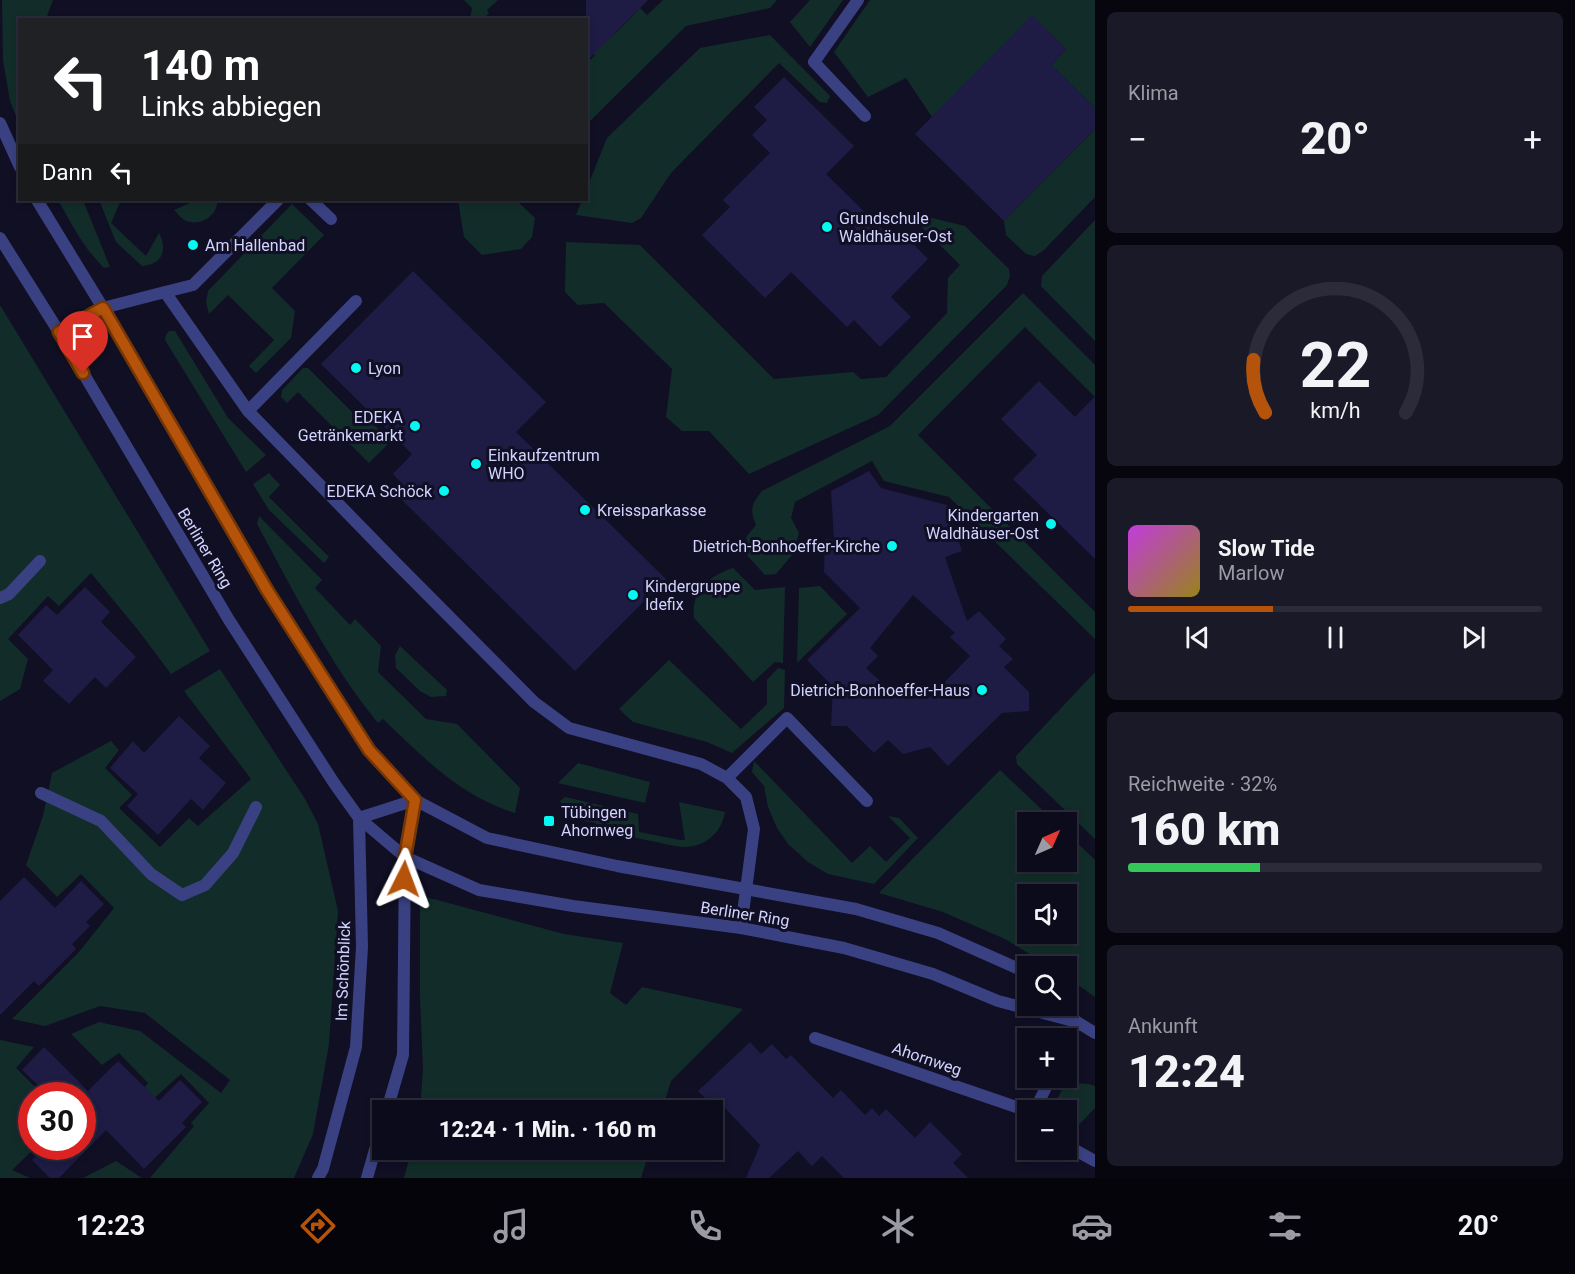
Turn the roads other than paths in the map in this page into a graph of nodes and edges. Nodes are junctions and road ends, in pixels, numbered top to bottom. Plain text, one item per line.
1 (858, 0) edge
2 (865, 116) dead end
3 (0, 123) edge
4 (18, 163) edge
5 (38, 201) edge
6 (277, 201) edge
7 (312, 201) edge
8 (331, 219) dead end
9 (0, 238) edge
10 (165, 292) junction
11 (356, 301) dead end
12 (103, 308) junction
13 (59, 332) junction
14 (248, 411) junction
15 (40, 561) dead end
16 (0, 598) edge
17 (727, 778) junction
18 (41, 793) dead end
19 (415, 800) junction
20 (867, 801) dead end
21 (256, 807) dead end
22 (359, 818) junction
23 (405, 857) junction
24 (746, 889) junction
25 (741, 928) junction
26 (1017, 969) edge
27 (1070, 1016) edge
28 (1077, 1022) junction
29 (1074, 1028) edge
30 (1095, 1034) edge
31 (816, 1038) dead end
32 (390, 1100) edge
33 (1017, 1107) edge
34 (1077, 1151) edge
35 (372, 1160) edge
36 (1095, 1161) edge
37 (318, 1178) edge
38 (367, 1178) edge

1 - 2 street
3 - 4 street
5 - 12 street, Berliner Ring
6 - 10 street
7 - 8 street
9 - 13 street, Berliner Ring
10 - 12 street
10 - 14 street
11 - 14 street
12 - 13 street
12 - 19 street, Berliner Ring
13 - 22 street, Berliner Ring
14 - 17 street
15 - 16 street
17 - 20 street
17 - 24 street
18 - 21 street
19 - 22 street
19 - 23 street
19 - 24 street, Berliner Ring
22 - 23 street, Berliner Ring
22 - 37 street, Im Schönblick
23 - 25 street, Berliner Ring
23 - 32 street
24 - 25 street
24 - 26 street, Berliner Ring
25 - 28 street, Berliner Ring
27 - 28 street, Berliner Ring
28 - 29 street
28 - 30 street, Berliner Ring
31 - 33 street, Ahornweg
34 - 36 street
35 - 38 street

